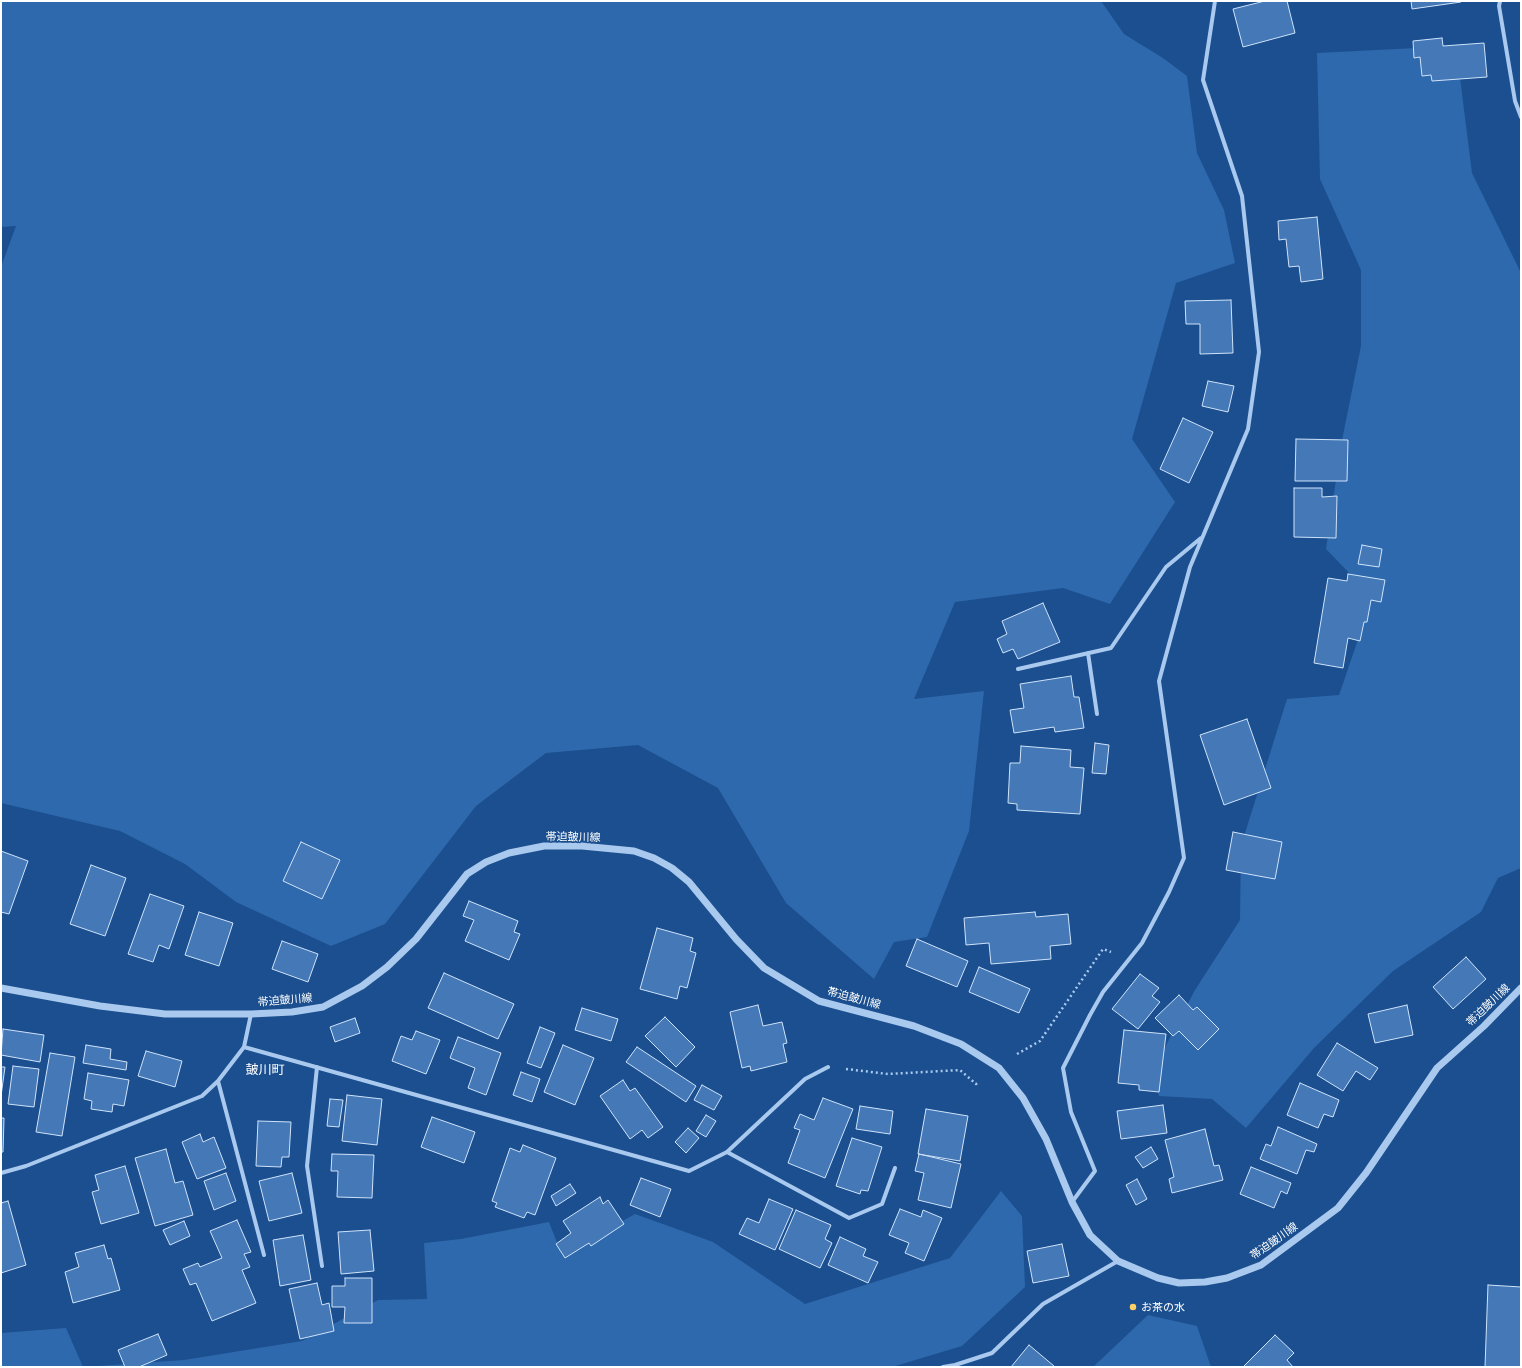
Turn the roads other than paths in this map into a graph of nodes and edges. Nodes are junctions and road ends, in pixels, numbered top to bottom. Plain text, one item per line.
1 (1215, 1) edge
2 (1500, 1) edge
3 (1521, 117) edge
4 (1203, 536) junction
5 (1088, 653) junction
6 (1018, 669) dead end
7 (1097, 714) dead end
8 (1, 988) edge
9 (1521, 988) edge
10 (251, 1014) junction
11 (244, 1046) junction
12 (317, 1067) junction
13 (828, 1067) road end
14 (218, 1081) junction
15 (727, 1152) junction
16 (895, 1168) dead end
17 (1, 1173) edge
18 (1072, 1202) junction
19 (264, 1255) dead end
20 (1118, 1261) junction
21 (322, 1266) dead end
22 (943, 1367) edge

1 - 4 street
2 - 3 street
4 - 5 street
4 - 18 street
5 - 6 street
5 - 7 street
8 - 10 street, 帯迫皷川線
9 - 20 street, 帯迫皷川線
10 - 11 street
10 - 18 street, 帯迫皷川線
11 - 12 street
11 - 14 street
12 - 15 street
12 - 21 street
13 - 15 street
14 - 17 street
14 - 19 street
15 - 16 street
18 - 20 street, 帯迫皷川線
20 - 22 street

